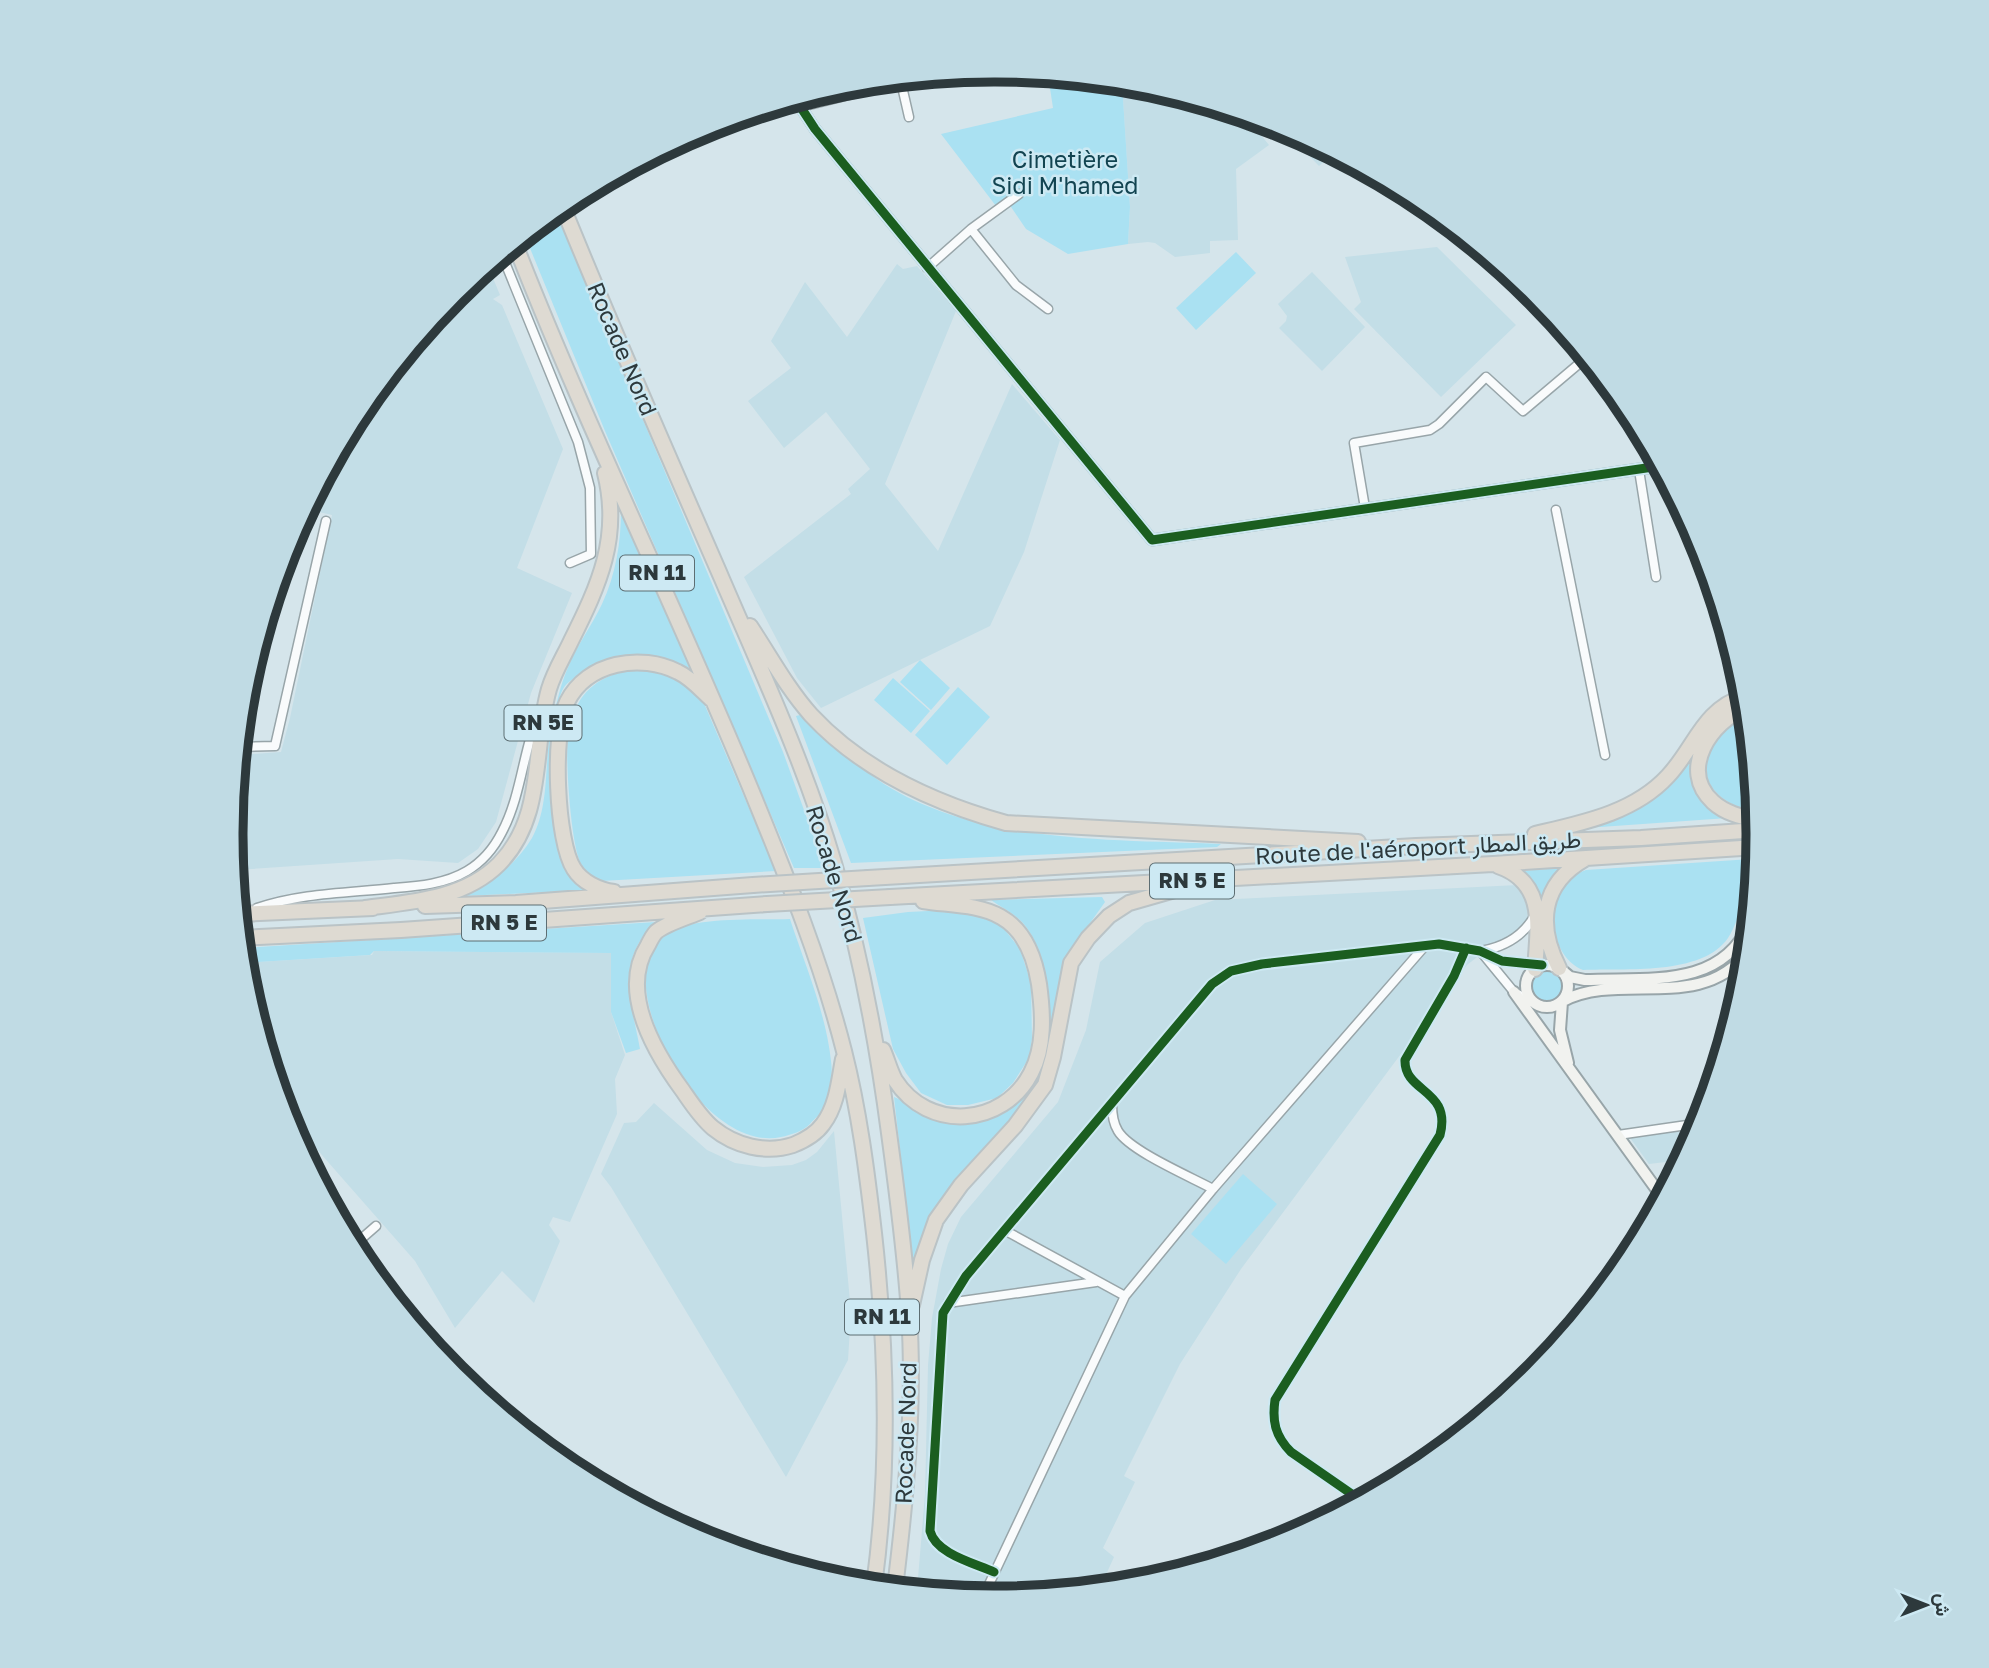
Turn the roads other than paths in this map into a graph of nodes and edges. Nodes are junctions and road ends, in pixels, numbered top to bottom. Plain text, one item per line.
1 (902, 88) edge
2 (802, 108) edge
3 (909, 117) dead end
4 (1019, 194) dead end
5 (567, 217) edge
6 (971, 229) junction
7 (519, 253) edge
8 (506, 263) edge
9 (928, 268) junction
10 (1048, 309) dead end
11 (1580, 363) edge
12 (597, 442) junction
13 (1651, 468) edge
14 (1639, 470) junction
15 (1365, 508) junction
16 (1556, 510) dead end
17 (326, 521) dead end
18 (570, 563) dead end
19 (1656, 577) dead end
20 (727, 591) junction
21 (549, 687) junction
22 (1734, 701) edge
23 (717, 705) junction
24 (1736, 713) edge
25 (248, 747) edge
26 (1605, 755) dead end
27 (1746, 817) edge
28 (1746, 831) edge
29 (1503, 842) junction
30 (1416, 846) junction
31 (1746, 848) edge
32 (1586, 858) junction
33 (1493, 864) junction
34 (1209, 881) junction
35 (633, 895) junction
36 (890, 897) junction
37 (365, 908) junction
38 (709, 908) junction
39 (247, 912) edge
40 (1536, 913) junction
41 (247, 914) edge
42 (250, 938) edge
43 (1738, 943) edge
44 (1424, 947) junction
45 (1466, 948) junction
46 (1480, 951) junction
47 (1735, 965) edge
48 (1537, 966) junction
49 (1561, 970) junction
50 (1514, 992) junction
51 (1562, 1001) junction
52 (1534, 1003) junction
53 (872, 1021) junction
54 (1536, 1024) junction
55 (844, 1050) junction
56 (1571, 1073) junction
57 (1112, 1104) junction
58 (1688, 1125) edge
59 (1618, 1135) junction
60 (1213, 1189) junction
61 (1657, 1190) edge
62 (376, 1226) dead end
63 (1006, 1231) junction
64 (361, 1239) edge
65 (1096, 1282) junction
66 (1125, 1296) junction
67 (948, 1303) junction
68 (909, 1316) junction
69 (1352, 1494) edge
70 (994, 1572) junction
71 (875, 1575) edge
72 (896, 1579) edge
73 (988, 1586) edge

1 - 3 street
2 - 9 street
4 - 6 street
5 - 20 highway, Rocade Nord / RN 11
6 - 9 street
6 - 10 street
7 - 12 highway, Rocade Nord / RN 11
8 - 18 street
9 - 15 street
11 - 15 street
12 - 21 highway, RN 5E
12 - 23 highway, Rocade Nord / RN 11
13 - 14 street
14 - 15 street
14 - 19 street
16 - 26 street
17 - 25 street
20 - 30 highway
20 - 53 highway, Rocade Nord / RN 11
21 - 37 highway, RN 5E
21 - 39 street
22 - 29 highway
23 - 35 highway
23 - 55 highway, Rocade Nord / RN 11
24 - 27 highway
28 - 29 highway, Route de l'aéroport طريق المطار / RN 5 E
29 - 30 highway, Route de l'aéroport طريق المطار / RN 5 E
30 - 35 highway, Route de l'aéroport طريق المطار / RN 5 E, bridge
31 - 32 highway, Route de l'aéroport طريق المطار / RN 5 E
32 - 33 highway, Route de l'aéroport طريق المطار / RN 5 E
32 - 49 highway
33 - 34 highway, Route de l'aéroport طريق المطار / RN 5 E
33 - 40 highway
34 - 36 highway, Route de l'aéroport طريق المطار / RN 5 E
34 - 68 highway
35 - 37 highway, RN 5 E
36 - 38 highway, RN 5 E, bridge
36 - 53 highway
37 - 41 highway, RN 5 E
38 - 42 highway, RN 5 E
38 - 55 highway
40 - 46 street
40 - 48 highway
43 - 49 main road
44 - 45 street
44 - 57 street
44 - 60 street
45 - 46 street
45 - 69 street
46 - 48 street
46 - 50 street
47 - 51 main road
48 - 49 main road
48 - 52 main road
49 - 51 main road
50 - 52 street
50 - 54 main road
51 - 52 main road
51 - 56 main road
52 - 54 main road
53 - 68 highway, Rocade Nord / RN 11
54 - 56 main road
55 - 71 highway, Rocade Nord / RN 11
56 - 59 main road
57 - 60 street
57 - 63 street
58 - 59 street
59 - 61 main road
60 - 66 street
62 - 64 street
63 - 65 street
63 - 67 street
65 - 66 street
65 - 67 street
66 - 70 street
67 - 70 street
68 - 72 highway, Rocade Nord / RN 11
70 - 73 street

